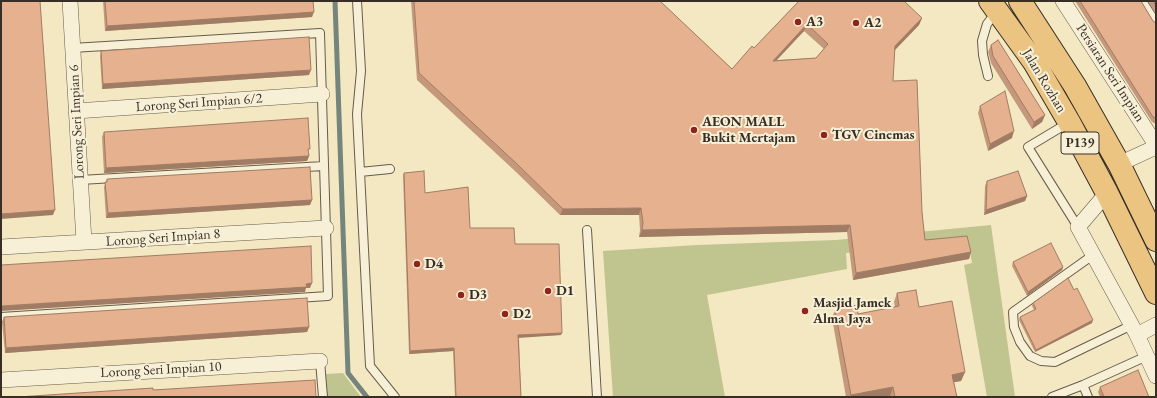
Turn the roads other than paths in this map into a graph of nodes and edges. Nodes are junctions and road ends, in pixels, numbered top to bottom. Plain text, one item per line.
1 (70, 1) edge
2 (356, 1) edge
3 (1020, 1) edge
4 (1063, 1) edge
5 (1142, 1) edge
6 (994, 6) edge
7 (1156, 23) edge
8 (72, 48) junction
9 (988, 76) dead end
10 (322, 94) junction
11 (76, 111) junction
12 (1069, 122) junction
13 (1156, 146) edge
14 (1120, 164) junction
15 (324, 166) junction
16 (390, 169) dead end
17 (360, 172) junction
18 (80, 180) junction
19 (1107, 193) junction
20 (1078, 227) junction
21 (326, 228) junction
22 (587, 230) dead end
23 (1156, 240) edge
24 (84, 242) junction
25 (1, 247) edge
26 (1093, 255) junction
27 (1156, 293) edge
28 (1, 317) edge
29 (1156, 326) edge
30 (1135, 330) junction
31 (1147, 356) junction
32 (320, 361) joint
33 (1156, 376) edge
34 (1, 380) edge
35 (1083, 385) junction
36 (323, 397) edge
37 (395, 397) edge
38 (597, 397) edge
39 (1052, 397) edge
40 (1088, 397) edge

1 - 8 street, Lorong Seri Impian 6
2 - 17 lane
3 - 14 main road, Jalan Rozhan / P139
4 - 13 street, Persiaran Seri Impian
5 - 7 lane
6 - 9 lane
6 - 12 main road, Jalan Rozhan / P139
8 - 10 lane
8 - 11 street, Lorong Seri Impian 6
10 - 11 street, Lorong Seri Impian 6/2
10 - 15 lane
11 - 18 street, Lorong Seri Impian 6
12 - 19 main road, Jalan Rozhan / P139
12 - 20 lane
13 - 14 street, Persiaran Seri Impian
14 - 23 main road, Jalan Rozhan / P139
15 - 18 lane
15 - 21 lane
16 - 17 lane
17 - 37 lane
18 - 24 street, Lorong Seri Impian 6
19 - 20 street
19 - 27 main road, Jalan Rozhan / P139
20 - 26 street
21 - 24 street, Lorong Seri Impian 8
21 - 28 lane
22 - 38 lane
24 - 25 street, Lorong Seri Impian 8
26 - 30 street
26 - 30 lane
29 - 30 street
30 - 31 street
31 - 33 street
31 - 35 lane
32 - 34 street, Lorong Seri Impian 10
32 - 36 lane
35 - 39 lane
35 - 40 lane

